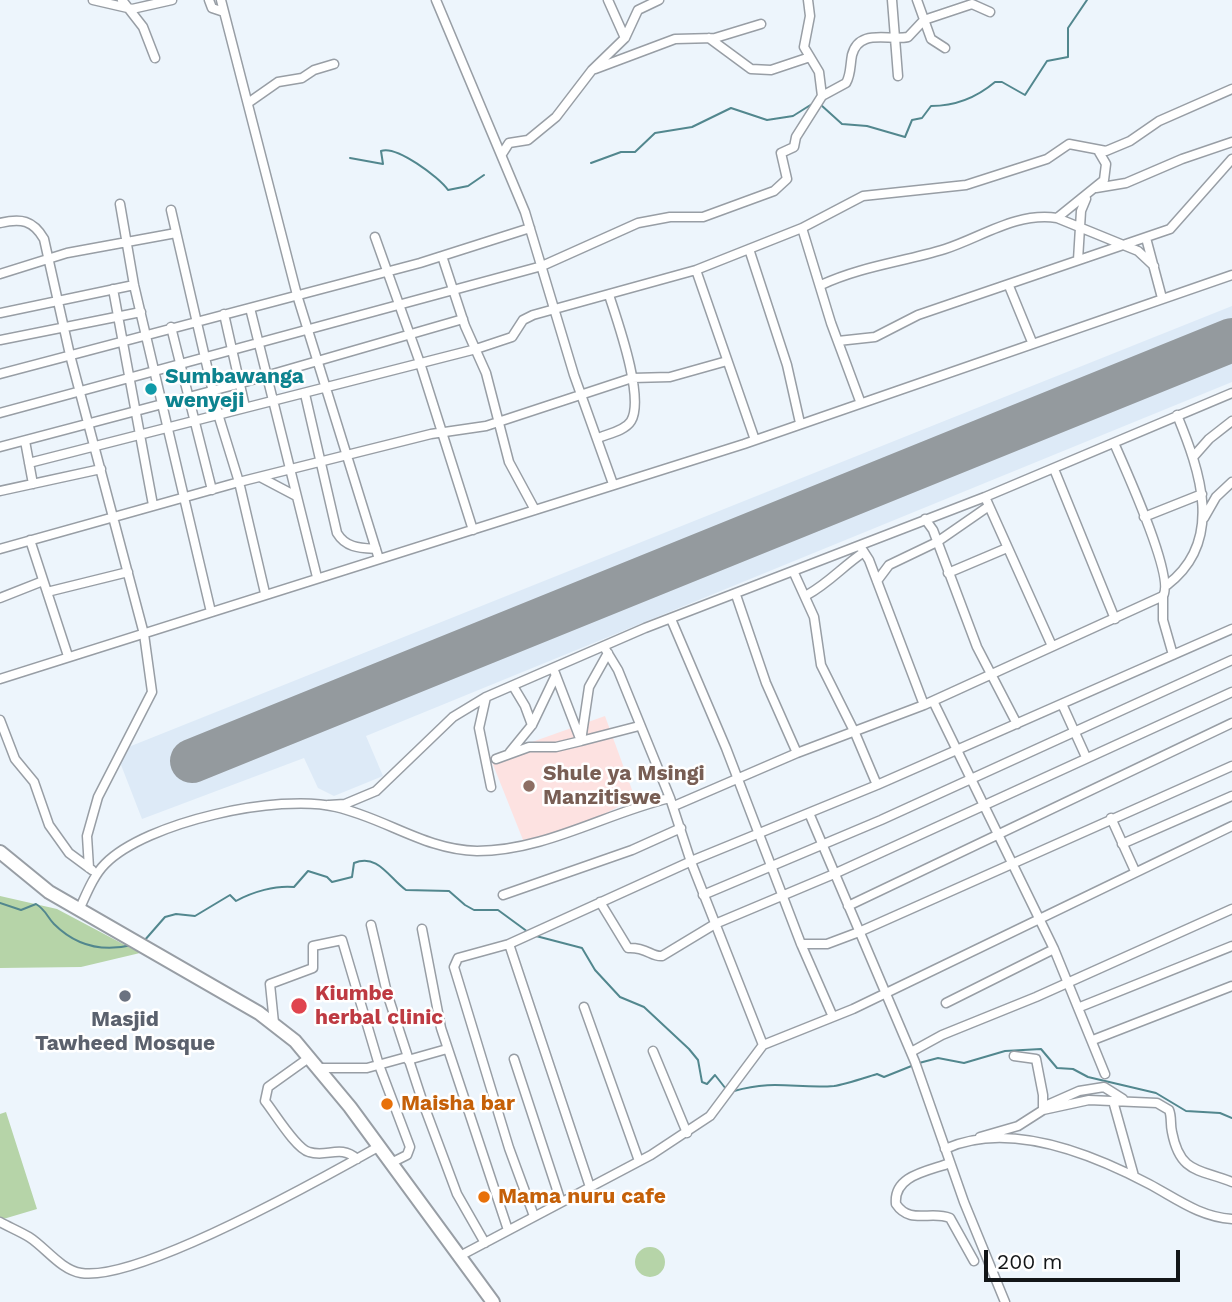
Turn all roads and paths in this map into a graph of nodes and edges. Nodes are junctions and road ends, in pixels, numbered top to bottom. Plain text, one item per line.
1 (93, 0) edge
2 (172, 0) edge
3 (209, 0) edge
4 (221, 0) edge
5 (436, 0) edge
6 (608, 0) edge
7 (659, 0) edge
8 (808, 0) edge
9 (892, 0) edge
10 (917, 0) edge
11 (124, 4) edge
12 (224, 12) junction
13 (990, 12) dead end
14 (924, 20) junction
15 (761, 24) dead end
16 (625, 38) junction
17 (709, 38) junction
18 (894, 38) junction
19 (946, 48) dead end
20 (810, 57) junction
21 (155, 58) dead end
22 (334, 64) dead end
23 (592, 70) junction
24 (898, 76) dead end
25 (1232, 89) edge
26 (822, 96) junction
27 (248, 103) junction
28 (1232, 142) edge
29 (1099, 152) junction
30 (503, 159) junction
31 (1232, 159) edge
32 (1094, 190) junction
33 (120, 204) dead end
34 (1082, 206) junction
35 (171, 210) dead end
36 (1057, 218) junction
37 (0, 223) edge
38 (1069, 224) junction
39 (530, 228) junction
40 (803, 228) junction
41 (1079, 229) junction
42 (176, 233) junction
43 (375, 237) dead end
44 (1146, 238) junction
45 (126, 243) junction
46 (1119, 245) junction
47 (749, 249) junction
48 (442, 256) junction
49 (48, 259) junction
50 (1078, 260) junction
51 (542, 266) junction
52 (1154, 266) junction
53 (696, 270) junction
54 (388, 271) junction
55 (0, 274) edge
56 (1232, 275) edge
57 (134, 285) junction
58 (821, 285) junction
59 (1009, 286) junction
60 (113, 289) junction
61 (455, 290) junction
62 (297, 295) junction
63 (608, 295) junction
64 (1162, 298) junction
65 (58, 303) junction
66 (400, 306) junction
67 (250, 308) junction
68 (555, 311) junction
69 (141, 312) junction
70 (0, 313) edge
71 (224, 314) junction
72 (117, 317) junction
73 (463, 319) junction
74 (196, 321) junction
75 (171, 327) junction
76 (64, 328) junction
77 (308, 330) junction
78 (146, 333) junction
79 (410, 334) junction
80 (0, 340) edge
81 (122, 340) junction
82 (838, 341) junction
83 (1032, 342) junction
84 (259, 344) junction
85 (476, 349) junction
86 (232, 351) junction
87 (70, 355) junction
88 (205, 358) junction
89 (317, 361) junction
90 (727, 361) junction
91 (420, 363) junction
92 (180, 364) junction
93 (155, 371) junction
94 (0, 374) edge
95 (267, 375) junction
96 (130, 378) junction
97 (632, 378) junction
98 (238, 384) junction
99 (327, 389) junction
100 (213, 390) junction
101 (80, 391) junction
102 (1232, 393) edge
103 (305, 394) junction
104 (582, 394) junction
105 (187, 396) junction
106 (273, 400) junction
107 (860, 401) junction
108 (163, 404) junction
109 (244, 407) junction
110 (0, 412) edge
111 (135, 412) junction
112 (218, 414) junction
113 (1177, 415) junction
114 (194, 420) junction
115 (500, 421) junction
116 (1232, 421) edge
117 (800, 424) junction
118 (89, 425) junction
119 (169, 426) junction
120 (440, 432) junction
121 (140, 434) junction
122 (597, 439) junction
123 (755, 440) junction
124 (26, 441) junction
125 (1114, 443) junction
126 (95, 445) junction
127 (0, 447) edge
128 (348, 456) junction
129 (1194, 456) junction
130 (29, 463) junction
131 (320, 463) junction
132 (102, 469) junction
133 (1054, 469) junction
134 (290, 470) junction
135 (260, 477) junction
136 (239, 482) junction
137 (1232, 482) edge
138 (33, 484) junction
139 (613, 484) junction
140 (212, 490) junction
141 (0, 491) edge
142 (1202, 494) junction
143 (296, 496) junction
144 (186, 497) junction
145 (985, 497) junction
146 (153, 505) junction
147 (989, 506) junction
148 (535, 510) junction
149 (113, 517) junction
150 (1144, 517) junction
151 (1204, 518) junction
152 (925, 519) junction
153 (473, 530) junction
154 (30, 540) junction
155 (937, 542) junction
156 (1007, 548) junction
157 (0, 549) edge
158 (376, 549) junction
159 (862, 549) junction
160 (379, 559) junction
161 (128, 572) junction
162 (794, 572) junction
163 (948, 573) junction
164 (317, 577) junction
165 (877, 581) junction
166 (43, 582) junction
167 (1167, 585) junction
168 (47, 592) junction
169 (265, 593) junction
170 (736, 595) junction
171 (807, 595) junction
172 (1163, 596) junction
173 (0, 598) edge
174 (211, 611) junction
175 (671, 619) junction
176 (1115, 620) junction
177 (1232, 629) edge
178 (144, 634) junction
179 (1052, 646) junction
180 (606, 650) junction
181 (1173, 655) junction
182 (68, 656) junction
183 (1232, 660) edge
184 (554, 672) junction
185 (989, 674) junction
186 (0, 679) edge
187 (513, 686) junction
188 (1232, 692) edge
189 (486, 697) junction
190 (928, 703) junction
191 (1062, 704) junction
192 (0, 720) edge
193 (1232, 723) edge
194 (1017, 724) junction
195 (532, 725) junction
196 (639, 726) junction
197 (1073, 731) junction
198 (855, 733) junction
199 (581, 741) junction
200 (956, 750) junction
201 (797, 753) junction
202 (508, 754) junction
203 (1086, 757) junction
204 (496, 759) dead end
205 (1232, 766) edge
206 (738, 780) junction
207 (970, 780) junction
208 (877, 785) junction
209 (491, 787) dead end
210 (1232, 796) edge
211 (672, 802) junction
212 (982, 804) junction
213 (329, 805) junction
214 (808, 813) junction
215 (1111, 818) junction
216 (1232, 826) edge
217 (681, 828) junction
218 (758, 833) junction
219 (997, 835) junction
220 (1122, 844) junction
221 (822, 846) junction
222 (0, 852) edge
223 (691, 862) junction
224 (1010, 864) junction
225 (89, 868) junction
226 (772, 868) junction
227 (1135, 871) junction
228 (97, 873) junction
229 (834, 874) junction
230 (503, 895) dead end
231 (704, 895) junction
232 (782, 896) junction
233 (600, 902) junction
234 (848, 906) junction
235 (1232, 909) edge
236 (79, 910) junction
237 (1038, 918) junction
238 (715, 924) junction
239 (371, 925) dead end
240 (422, 929) dead end
241 (859, 932) junction
242 (509, 944) junction
243 (801, 944) junction
244 (1232, 946) edge
245 (1054, 949) junction
246 (1069, 982) junction
247 (1232, 986) edge
248 (885, 993) junction
249 (946, 1003) dead end
250 (584, 1007) dead end
251 (1080, 1007) junction
252 (833, 1017) junction
253 (274, 1023) junction
254 (1093, 1040) junction
255 (763, 1045) junction
256 (447, 1049) junction
257 (653, 1051) dead end
258 (911, 1052) junction
259 (1014, 1056) dead end
260 (408, 1059) junction
261 (514, 1059) dead end
262 (315, 1062) junction
263 (379, 1065) junction
264 (1105, 1074) dead end
265 (1113, 1101) junction
266 (1127, 1102) junction
267 (1043, 1108) junction
268 (687, 1133) junction
269 (980, 1138) junction
270 (378, 1147) junction
271 (946, 1149) junction
272 (357, 1159) junction
273 (639, 1161) junction
274 (391, 1163) junction
275 (950, 1163) junction
276 (1134, 1177) junction
277 (1232, 1182) edge
278 (590, 1187) junction
279 (561, 1202) junction
280 (534, 1216) junction
281 (1232, 1219) edge
282 (0, 1222) edge
283 (508, 1230) junction
284 (485, 1243) junction
285 (458, 1257) junction
286 (974, 1261) dead end
287 (493, 1302) edge
288 (1004, 1302) edge

1 - 11 street
2 - 11 street
3 - 12 street
4 - 12 street
5 - 30 street
6 - 16 street
7 - 16 street
8 - 20 street
9 - 18 street
10 - 14 street
11 - 21 street
12 - 27 street
13 - 14 street
14 - 18 street
14 - 19 street
15 - 17 street
16 - 23 street
17 - 20 street
17 - 23 street
18 - 24 street
18 - 26 street
20 - 26 street
22 - 27 street
23 - 30 street
25 - 29 street
26 - 51 street
27 - 62 street
28 - 32 street
29 - 32 street
29 - 40 street
30 - 39 street
31 - 44 street
32 - 34 street
32 - 36 street
33 - 45 street
34 - 38 street
34 - 41 street
35 - 42 street
36 - 38 street
36 - 58 street
37 - 49 street
38 - 41 street
39 - 48 street
39 - 51 street
40 - 47 street
40 - 58 street
41 - 46 street
41 - 50 street
42 - 45 street
42 - 74 street
43 - 54 street
44 - 46 street
44 - 52 street
45 - 49 street
45 - 57 street
46 - 50 street
46 - 52 street
47 - 53 street
47 - 117 street
48 - 54 street
48 - 61 street
49 - 55 street
49 - 65 street
50 - 59 street
51 - 61 street
51 - 68 street
52 - 64 street
53 - 63 street
53 - 90 street
54 - 62 street
54 - 66 street
56 - 64 street
57 - 60 street
57 - 69 street
58 - 82 street
59 - 82 street
59 - 83 street
60 - 65 street
60 - 72 street
61 - 66 street
61 - 73 street
62 - 67 street
62 - 77 street
63 - 68 street
63 - 97 street
64 - 83 street
65 - 70 street
65 - 76 street
66 - 77 street
66 - 79 street
67 - 71 street
67 - 84 street
68 - 85 street
68 - 104 street
69 - 72 street
69 - 78 street
71 - 74 street
71 - 86 street
72 - 76 street
72 - 81 street
73 - 79 street
73 - 85 street
74 - 75 street
74 - 88 street
75 - 78 street
75 - 92 street
76 - 80 street
76 - 87 street
77 - 84 street
77 - 89 street
78 - 81 street
78 - 93 street
79 - 89 street
79 - 91 street
81 - 87 street
81 - 96 street
82 - 107 street
83 - 107 street
84 - 86 street
84 - 95 street
85 - 91 street
85 - 115 street
86 - 88 street
86 - 98 street
87 - 94 street
87 - 101 street
88 - 92 street
88 - 100 street
89 - 95 street
89 - 99 street
90 - 97 street
90 - 123 street
91 - 99 street
91 - 120 street
92 - 93 street
92 - 105 street
93 - 96 street
93 - 108 street
95 - 98 street
95 - 106 street
96 - 101 street
96 - 111 street
97 - 104 street
97 - 122 street
98 - 100 street
98 - 109 street
99 - 103 street
99 - 128 street
100 - 105 street
100 - 112 street
101 - 110 street
101 - 118 street
102 - 113 street
103 - 106 street
103 - 131 street
104 - 115 street
104 - 122 street
105 - 108 street
105 - 114 street
106 - 109 street
106 - 134 street
107 - 117 street
108 - 111 street
108 - 119 street
109 - 112 street
111 - 118 street
111 - 121 street
112 - 114 street
112 - 136 street
113 - 125 street
113 - 129 street
114 - 119 street
114 - 140 street
115 - 120 street
115 - 148 street
116 - 129 street
117 - 123 street
118 - 124 street
118 - 126 street
119 - 121 street
119 - 144 street
120 - 128 street
120 - 153 street
121 - 126 street
121 - 146 street
122 - 139 street
123 - 139 street
124 - 127 street
124 - 130 street
125 - 133 street
125 - 150 street
126 - 130 street
126 - 132 street
128 - 131 street
128 - 158 street
129 - 142 street
130 - 138 street
131 - 134 street
131 - 158 street
132 - 138 street
132 - 149 street
133 - 145 street
133 - 176 street
134 - 135 street
134 - 143 street
135 - 136 street
135 - 143 street
136 - 140 street
136 - 169 street
137 - 151 street
138 - 141 street
139 - 148 street
140 - 144 street
142 - 150 street
142 - 151 street
143 - 164 street
144 - 146 street
144 - 174 street
145 - 147 street
145 - 152 street
146 - 149 street
147 - 155 street
147 - 156 street
148 - 153 street
149 - 154 street
149 - 161 street
150 - 167 street
151 - 167 street
152 - 155 street
152 - 159 street
153 - 160 street
154 - 157 street
154 - 166 street
155 - 163 street
155 - 165 street
156 - 163 street
156 - 179 street
158 - 160 street
159 - 162 street
159 - 165 street
159 - 171 street
160 - 164 street
161 - 168 street
161 - 178 street
162 - 170 street
162 - 171 street
163 - 185 street
164 - 169 street
165 - 190 street
166 - 168 street
166 - 173 street
167 - 172 street
168 - 182 street
169 - 174 street
170 - 175 street
170 - 201 street
171 - 198 street
172 - 176 street
172 - 181 street
174 - 178 street
175 - 180 street
175 - 206 street
176 - 179 street
177 - 181 street
178 - 182 street
178 - 225 street
179 - 185 street
180 - 184 street
180 - 196 street
180 - 199 street
181 - 191 street
182 - 186 street
183 - 197 street
184 - 187 street
184 - 195 street
184 - 199 street
185 - 190 street
185 - 194 street
187 - 189 street
187 - 195 street
188 - 203 street
189 - 209 street
189 - 213 street
190 - 198 street
190 - 200 street
191 - 194 street
191 - 197 street
192 - 225 street
193 - 219 street
194 - 200 street
195 - 202 street
196 - 199 street
196 - 211 street
197 - 203 street
197 - 207 street
198 - 201 street
198 - 208 street
199 - 202 street
200 - 207 street
200 - 208 street
201 - 206 street
202 - 204 street
203 - 212 street
205 - 215 street
206 - 211 street
206 - 218 street
207 - 212 street
207 - 221 street
208 - 214 street
210 - 220 street
211 - 213 street
211 - 217 street
212 - 219 street
212 - 229 street
213 - 228 street
214 - 218 street
214 - 221 street
215 - 220 street
215 - 224 street
216 - 227 street
217 - 223 street
217 - 230 street
218 - 223 street
218 - 226 street
219 - 224 street
219 - 234 street
220 - 227 street
221 - 226 street
221 - 229 street
222 - 236 highway
223 - 231 street
223 - 233 street
224 - 237 street
224 - 241 street
225 - 228 street
226 - 231 street
226 - 232 street
227 - 237 street
228 - 236 street
229 - 232 street
229 - 234 street
231 - 238 street
232 - 238 street
232 - 243 street
233 - 238 street
233 - 242 street
234 - 241 street
235 - 246 street
236 - 253 highway
237 - 245 street
237 - 248 street
238 - 255 street
239 - 260 street
240 - 256 street
241 - 243 street
241 - 248 street
242 - 278 street
242 - 280 street
243 - 252 street
244 - 251 street
245 - 246 street
245 - 249 street
246 - 251 street
246 - 258 street
247 - 254 street
248 - 252 street
248 - 258 street
250 - 273 street
251 - 254 street
252 - 255 street
253 - 262 highway
253 - 263 street
254 - 264 street
255 - 268 street
256 - 260 street
256 - 283 street
257 - 268 street
258 - 271 street
259 - 267 street
260 - 263 street
260 - 284 street
261 - 279 street
262 - 263 street
262 - 270 highway
262 - 272 street
263 - 274 street
265 - 266 street
265 - 267 street
265 - 276 street
266 - 267 street
266 - 277 street
267 - 269 street
268 - 273 street
269 - 271 street
269 - 276 street
270 - 272 street
270 - 274 highway
271 - 275 street
272 - 282 street
273 - 278 street
274 - 285 highway
275 - 286 street
275 - 288 street
276 - 281 street
278 - 279 street
279 - 280 street
280 - 283 street
283 - 284 street
284 - 285 street
285 - 287 highway

